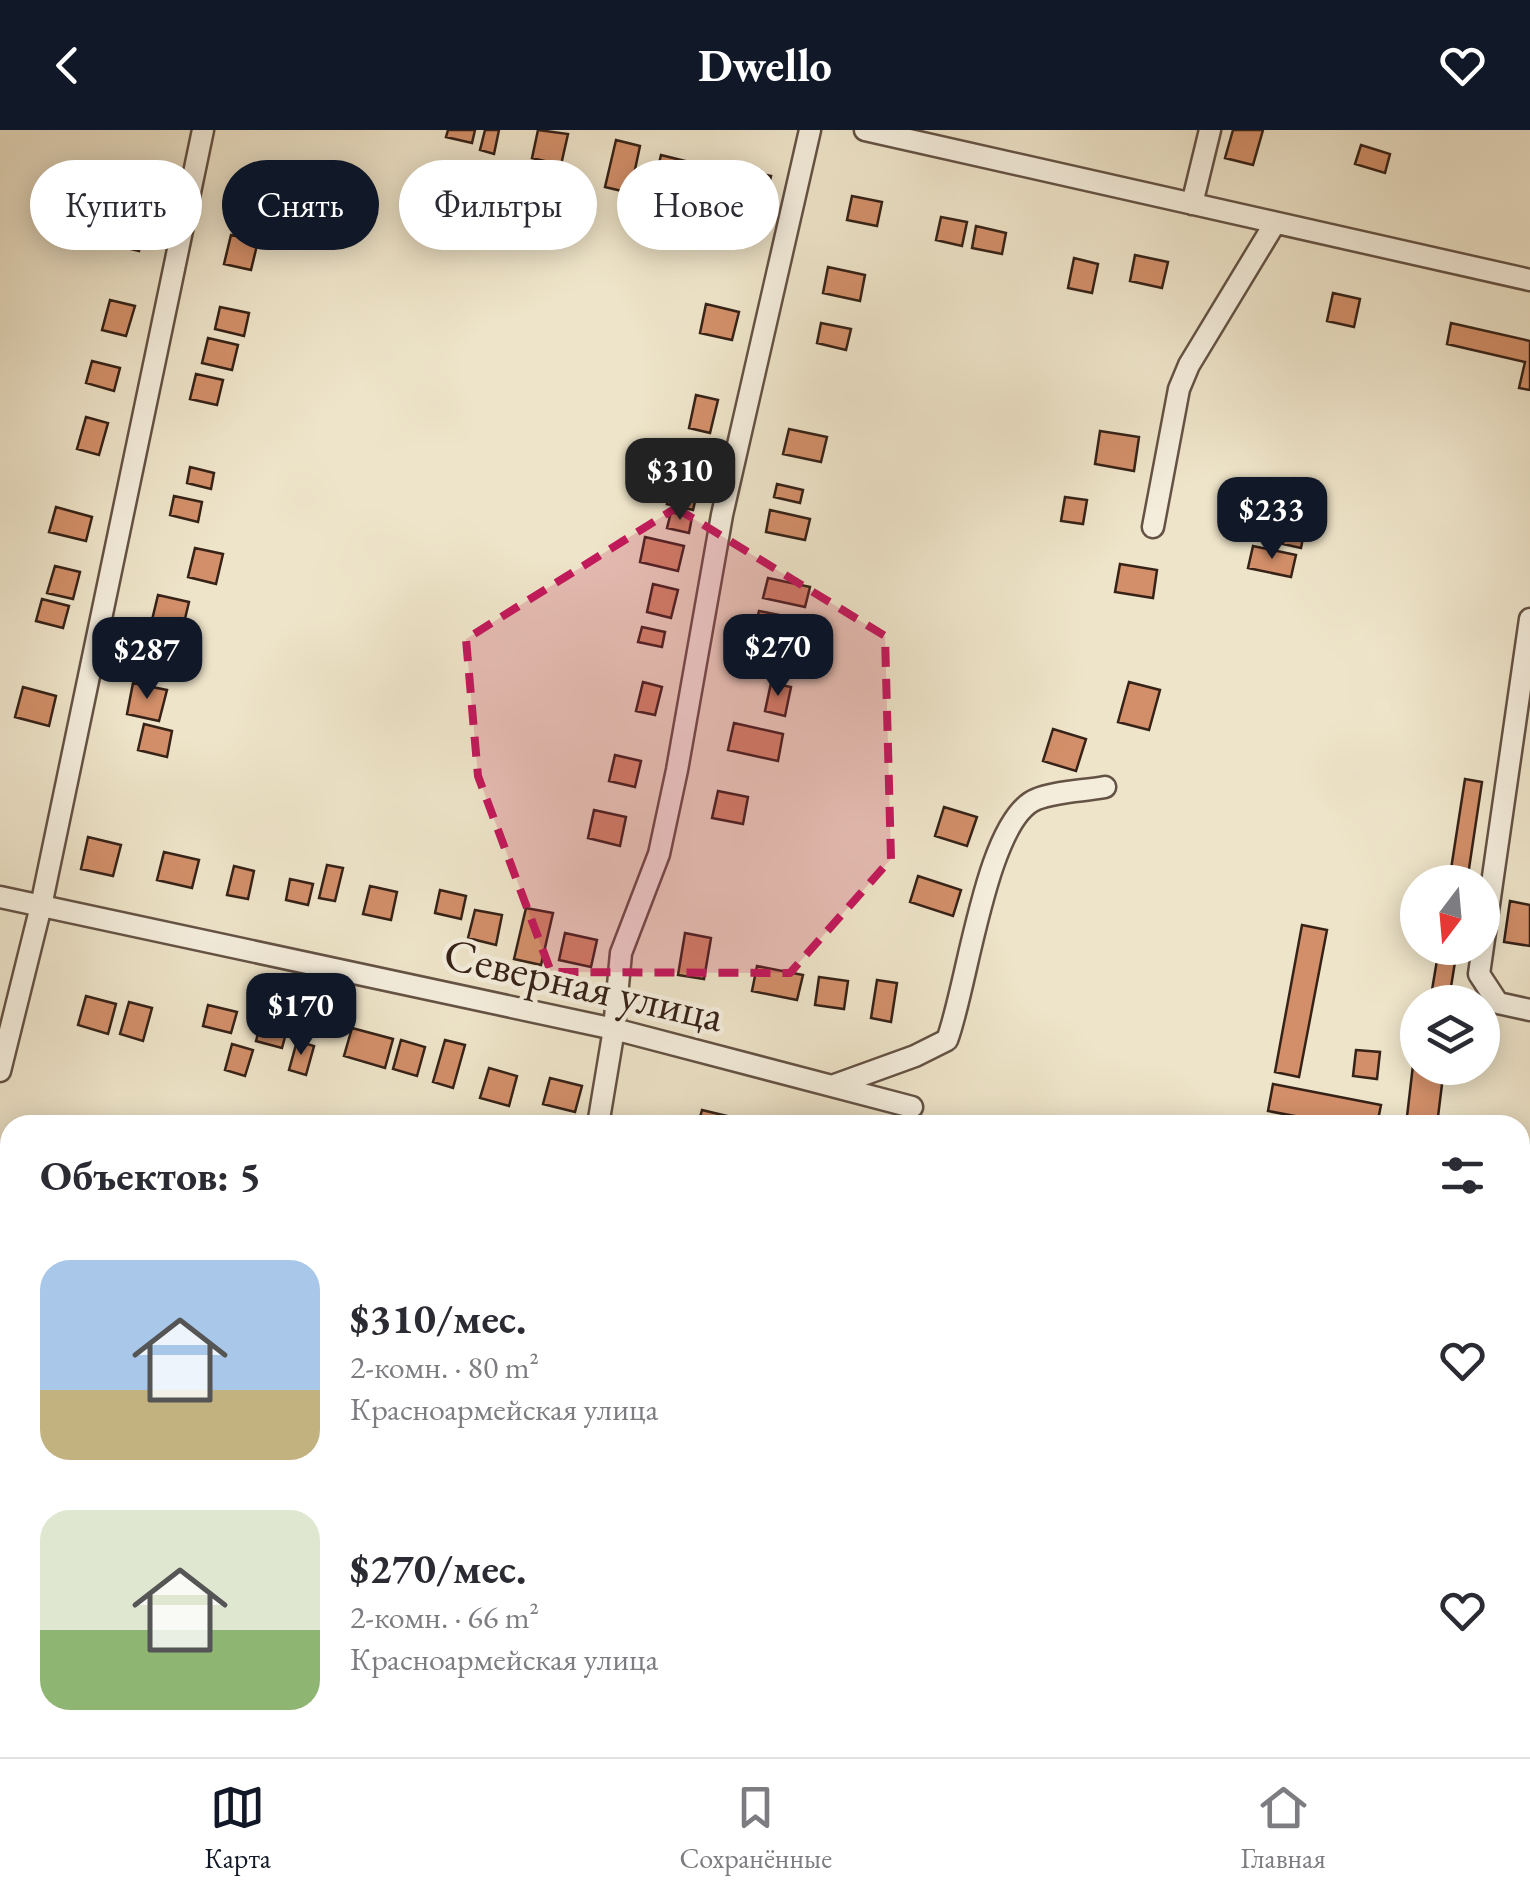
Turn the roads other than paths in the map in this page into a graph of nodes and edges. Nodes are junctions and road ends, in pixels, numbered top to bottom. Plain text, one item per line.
1 (203, 130) edge
2 (810, 130) edge
3 (866, 130) edge
4 (1210, 130) edge
5 (1192, 204) junction
6 (1275, 223) junction
7 (1530, 280) edge
8 (1153, 526) dead end
9 (1530, 619) edge
10 (1106, 787) dead end
11 (0, 898) edge
12 (41, 906) junction
13 (1530, 1010) edge
14 (614, 1028) junction
15 (0, 1071) edge
16 (832, 1086) junction
17 (912, 1107) dead end
18 (600, 1115) edge

1 - 12 street
2 - 14 street
3 - 5 street
4 - 5 street
5 - 6 street
6 - 7 street
6 - 8 street
9 - 13 street
10 - 16 street
11 - 12 street, Северная улица
12 - 14 street, Северная улица
12 - 15 street
14 - 16 street, Северная улица
14 - 18 street
16 - 17 street, Северная улица

